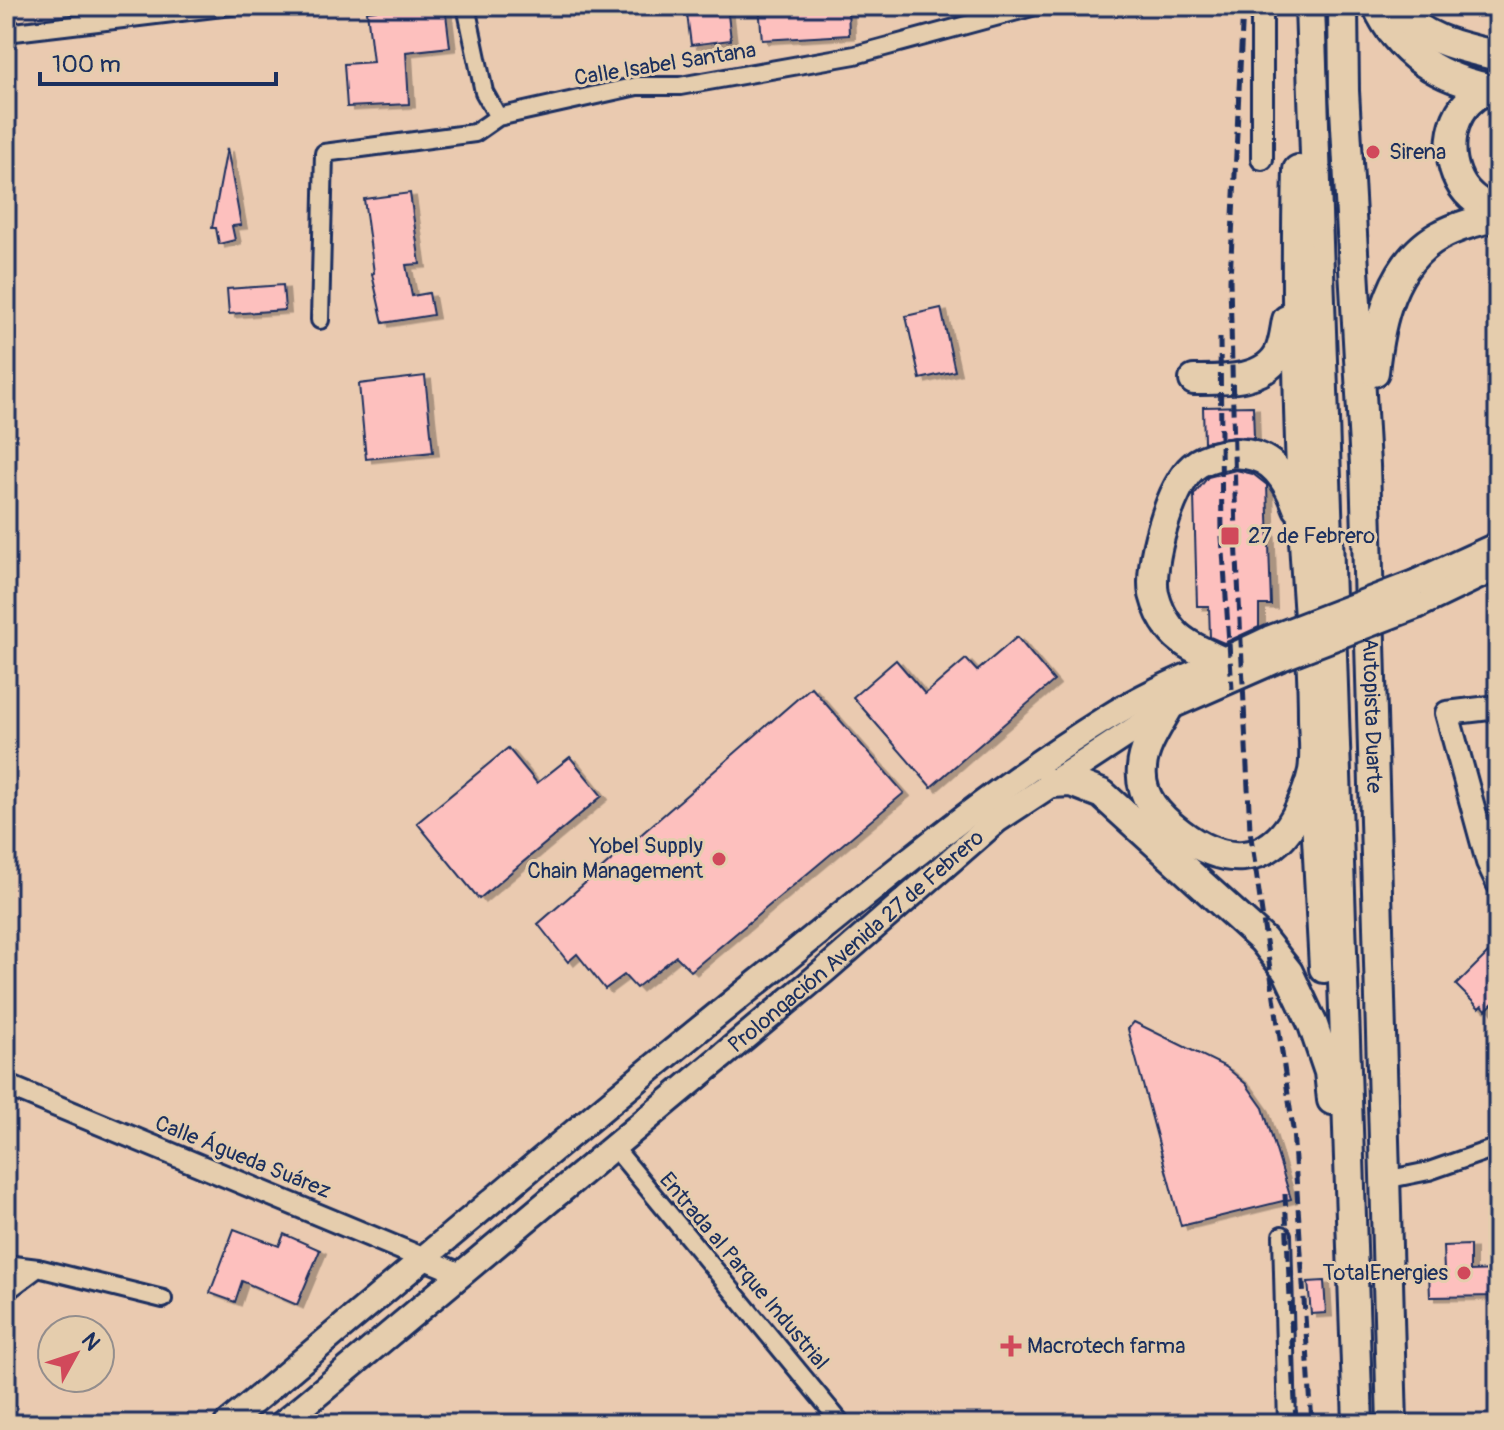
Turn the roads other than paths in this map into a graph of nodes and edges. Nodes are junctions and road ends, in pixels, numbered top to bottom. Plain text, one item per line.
1 (231, 6) edge
2 (466, 6) edge
3 (1036, 6) edge
4 (1262, 6) edge
5 (1343, 6) edge
6 (1377, 6) edge
7 (1390, 6) edge
8 (1310, 9) edge
9 (6, 33) edge
10 (1498, 56) edge
11 (1494, 90) edge
12 (498, 117) junction
13 (1262, 159) dead end
14 (1498, 215) edge
15 (1295, 288) junction
16 (320, 320) dead end
17 (1194, 380) dead end
18 (1365, 465) junction
19 (1303, 522) junction
20 (1498, 545) edge
21 (1498, 567) edge
22 (1419, 589) junction
23 (1253, 659) junction
24 (1221, 661) junction
25 (1498, 707) edge
26 (1168, 708) junction
27 (1313, 770) junction
28 (1051, 783) junction
29 (1498, 883) edge
30 (832, 922) junction
31 (853, 945) junction
32 (1329, 1072) junction
33 (6, 1085) edge
34 (613, 1146) junction
35 (1498, 1147) edge
36 (1385, 1180) junction
37 (1350, 1192) junction
38 (1282, 1235) dead end
39 (423, 1257) junction
40 (6, 1264) edge
41 (38, 1268) junction
42 (461, 1274) junction
43 (6, 1292) edge
44 (163, 1299) dead end
45 (227, 1424) edge
46 (282, 1424) edge
47 (842, 1424) edge
48 (1287, 1424) edge
49 (1358, 1424) edge
50 (1392, 1424) edge

1 - 9 street
2 - 12 street
3 - 12 street, Calle Isabel Santana
4 - 13 street
5 - 18 highway, Autopista Duarte
6 - 11 highway
7 - 10 highway
8 - 15 highway
8 - 37 highway, Autopista Duarte
11 - 14 highway
12 - 16 street, Calle Isabel Santana
14 - 18 highway
15 - 17 highway
15 - 19 highway
18 - 36 highway, Autopista Duarte
19 - 24 highway
19 - 27 highway
20 - 22 main road, Prolongación Avenida 27 de Febrero
21 - 22 main road, Prolongación Avenida 27 de Febrero
22 - 23 main road, Prolongación Avenida 27 de Febrero, bridge
23 - 24 main road, Prolongación Avenida 27 de Febrero
23 - 26 main road, Prolongación Avenida 27 de Febrero
24 - 30 main road, Prolongación Avenida 27 de Febrero
25 - 29 main road
26 - 27 highway
26 - 28 main road, Prolongación Avenida 27 de Febrero
27 - 32 highway
28 - 31 main road, Prolongación Avenida 27 de Febrero
28 - 32 highway
30 - 31 main road
30 - 39 main road, Prolongación Avenida 27 de Febrero
31 - 34 main road, Prolongación Avenida 27 de Febrero
32 - 37 highway
33 - 39 street, Calle Águeda Suárez
34 - 42 main road, Prolongación Avenida 27 de Febrero
34 - 47 street, Entrada al Parque Industrial
35 - 36 street
36 - 50 highway, Autopista Duarte
37 - 49 highway, Autopista Duarte
38 - 48 street
39 - 42 street, Calle Águeda Suárez
39 - 45 main road, Prolongación Avenida 27 de Febrero
40 - 41 street
41 - 43 street
41 - 44 street
42 - 46 main road, Prolongación Avenida 27 de Febrero

